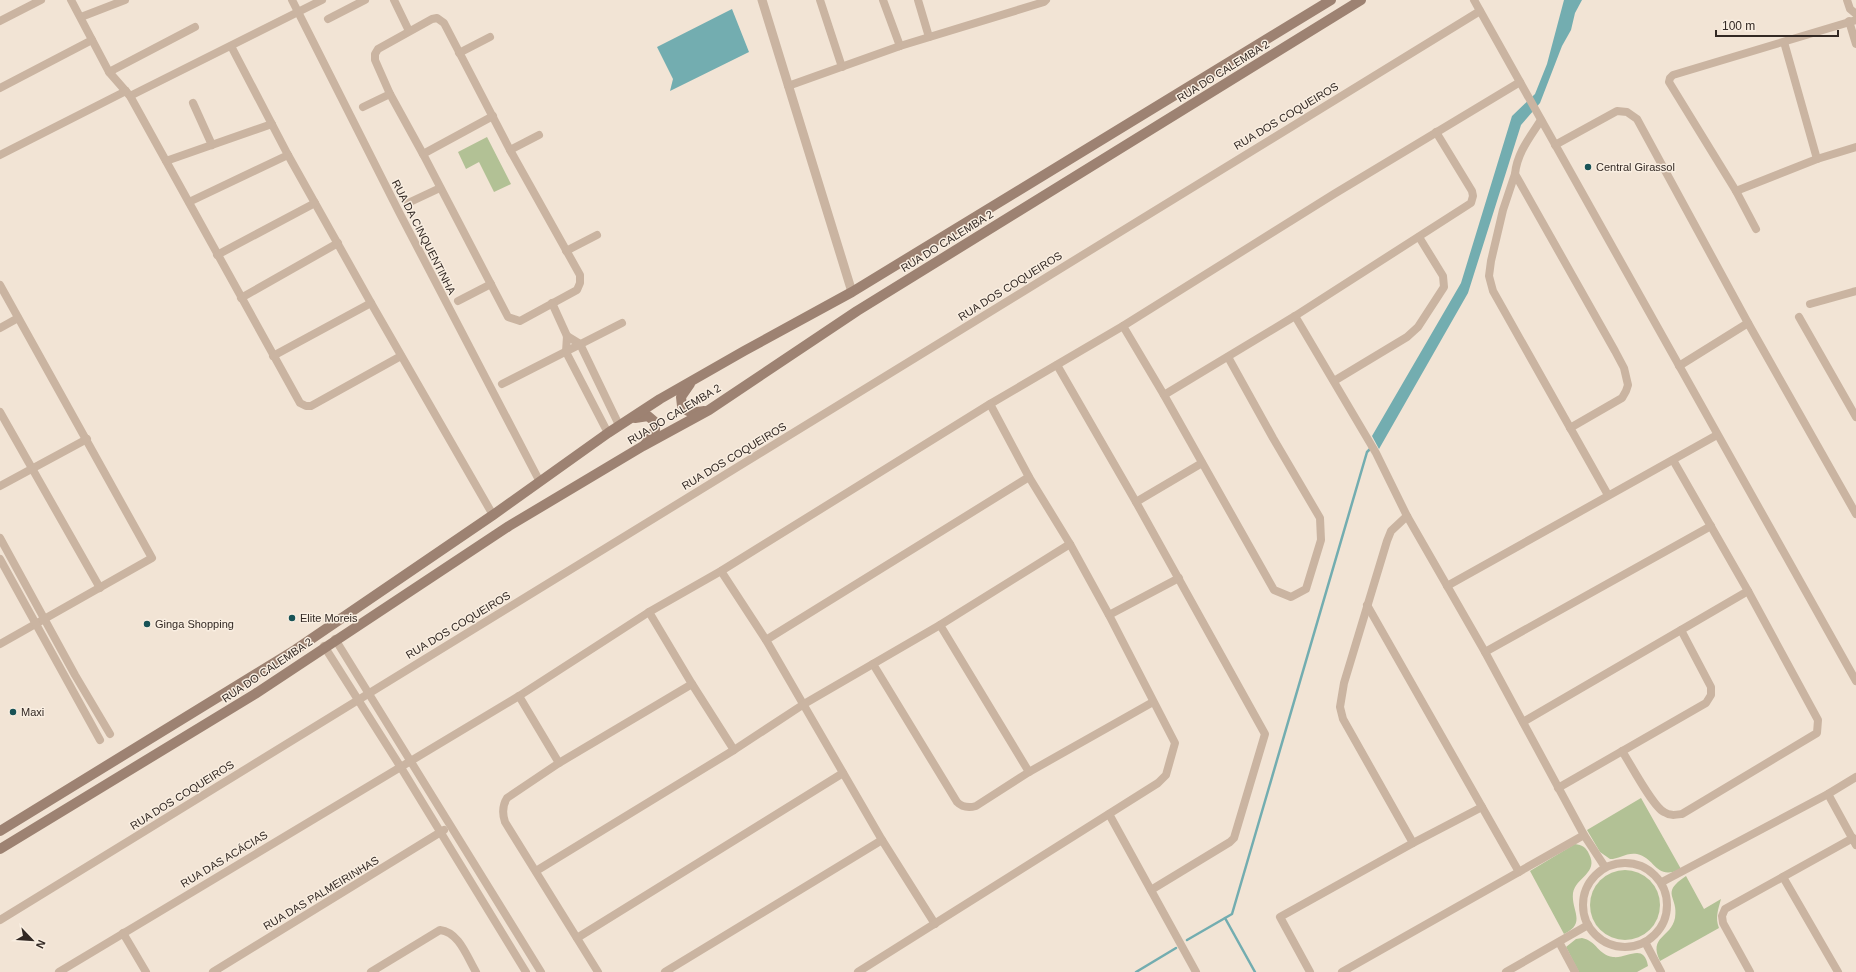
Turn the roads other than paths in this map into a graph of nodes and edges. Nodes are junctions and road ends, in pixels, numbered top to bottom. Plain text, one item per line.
1 (41, 0) edge
2 (71, 0) edge
3 (125, 0) edge
4 (292, 0) edge
5 (322, 0) edge
6 (365, 0) edge
7 (394, 0) edge
8 (762, 0) edge
9 (820, 0) edge
10 (883, 0) edge
11 (918, 0) edge
12 (1046, 0) edge
13 (1331, 0) edge
14 (1361, 0) edge
15 (1474, 0) edge
16 (1847, 0) edge
17 (1480, 11) junction
18 (298, 12) junction
19 (1856, 14) edge
20 (80, 17) junction
21 (328, 19) dead end
22 (1852, 20) edge
23 (0, 21) edge
24 (195, 27) dead end
25 (409, 31) junction
26 (490, 37) dead end
27 (929, 37) junction
28 (92, 40) junction
29 (1784, 42) junction
30 (1856, 44) edge
31 (231, 46) junction
32 (900, 46) junction
33 (460, 53) junction
34 (842, 67) junction
35 (109, 72) junction
36 (1520, 82) junction
37 (788, 86) junction
38 (0, 88) edge
39 (128, 93) junction
40 (390, 94) junction
41 (193, 103) dead end
42 (363, 107) dead end
43 (492, 116) junction
44 (1541, 120) junction
45 (272, 124) junction
46 (1436, 132) junction
47 (539, 136) dead end
48 (212, 145) junction
49 (1555, 145) junction
50 (1856, 147) edge
51 (510, 150) junction
52 (423, 154) junction
53 (0, 155) edge
54 (288, 155) junction
55 (1817, 160) junction
56 (166, 161) junction
57 (1515, 174) junction
58 (440, 188) junction
59 (1736, 191) junction
60 (189, 202) junction
61 (408, 202) dead end
62 (315, 203) junction
63 (1756, 229) dead end
64 (597, 235) dead end
65 (1419, 237) junction
66 (338, 243) junction
67 (566, 251) junction
68 (217, 255) junction
69 (491, 284) junction
70 (0, 285) edge
71 (1856, 291) edge
72 (852, 292) junction
73 (241, 298) junction
74 (458, 301) dead end
75 (371, 303) junction
76 (552, 303) junction
77 (1810, 304) dead end
78 (1295, 316) junction
79 (1800, 316) dead end
80 (18, 318) junction
81 (622, 323) dead end
82 (1748, 323) junction
83 (1123, 326) junction
84 (0, 328) edge
85 (567, 336) junction
86 (580, 344) junction
87 (566, 352) junction
88 (273, 356) junction
89 (401, 356) junction
90 (1228, 357) junction
91 (1057, 365) junction
92 (1679, 366) junction
93 (694, 380) junction
94 (1334, 381) junction
95 (502, 384) dead end
96 (1164, 395) junction
97 (990, 404) junction
98 (709, 410) junction
99 (0, 412) edge
100 (1856, 417) edge
101 (629, 419) junction
102 (619, 425) junction
103 (1570, 428) junction
104 (608, 433) junction
105 (1717, 435) junction
106 (87, 439) junction
107 (643, 446) junction
108 (1673, 460) junction
109 (1202, 463) junction
110 (32, 469) junction
111 (1029, 477) junction
112 (540, 482) junction
113 (0, 486) edge
114 (1608, 495) junction
115 (1136, 502) junction
116 (1856, 514) edge
117 (493, 515) junction
118 (1406, 516) junction
119 (1711, 526) junction
120 (0, 538) edge
121 (1070, 544) junction
122 (0, 558) edge
123 (721, 571) junction
124 (1179, 578) junction
125 (1447, 586) junction
126 (100, 588) junction
127 (1748, 591) junction
128 (1367, 605) junction
129 (650, 612) junction
130 (1109, 615) junction
131 (44, 618) junction
132 (36, 623) junction
133 (940, 625) junction
134 (1681, 630) junction
135 (335, 639) junction
136 (766, 640) junction
137 (0, 644) edge
138 (324, 646) junction
139 (1485, 652) junction
140 (873, 664) junction
141 (1856, 681) edge
142 (692, 684) junction
143 (368, 693) junction
144 (519, 696) junction
145 (357, 699) junction
146 (1153, 702) junction
147 (804, 704) junction
148 (1523, 722) junction
149 (110, 734) dead end
150 (100, 740) dead end
151 (734, 750) junction
152 (1622, 751) junction
153 (410, 760) junction
154 (559, 763) junction
155 (400, 766) junction
156 (1028, 772) junction
157 (843, 773) junction
158 (1856, 777) edge
159 (1558, 788) junction
160 (1828, 794) junction
161 (1482, 807) junction
162 (1109, 814) junction
163 (450, 826) junction
164 (0, 831) edge
165 (440, 833) junction
166 (1584, 835) junction
167 (882, 840) junction
168 (1854, 842) edge
169 (1413, 843) junction
170 (0, 849) edge
171 (1605, 867) junction
172 (536, 871) junction
173 (1519, 872) junction
174 (1783, 877) junction
175 (1662, 882) junction
176 (1151, 890) junction
177 (0, 920) edge
178 (935, 924) junction
179 (1588, 925) junction
180 (123, 933) junction
181 (577, 938) junction
182 (1559, 942) junction
183 (1645, 942) junction
184 (382, 969) edge
185 (60, 972) edge
186 (146, 972) edge
187 (213, 972) edge
188 (370, 972) edge
189 (476, 972) edge
190 (526, 972) edge
191 (541, 972) edge
192 (598, 972) edge
193 (665, 972) edge
194 (858, 972) edge
195 (1196, 972) edge
196 (1310, 972) edge
197 (1342, 972) edge
198 (1506, 972) edge
199 (1575, 972) edge
200 (1661, 972) edge
201 (1750, 972) edge
202 (1838, 972) edge

1 - 23 street
2 - 20 street
3 - 20 street
4 - 18 street, RUA DA CINQUENTINHA
5 - 18 street
6 - 21 street
7 - 25 street
8 - 37 street
9 - 34 street
10 - 32 street
11 - 27 street
12 - 27 street
13 - 72 main road, RUA DO CALEMBA 2
14 - 98 main road, RUA DO CALEMBA 2
15 - 17 street
16 - 19 street
17 - 36 street
17 - 143 street, RUA DOS COQUEIROS
18 - 31 street
18 - 112 street, RUA DA CINQUENTINHA
20 - 28 street
22 - 29 street
22 - 30 street
24 - 35 street
25 - 33 street
25 - 40 street
26 - 33 street
27 - 32 street
28 - 35 street
28 - 38 street
29 - 55 street
29 - 59 street
31 - 39 street
31 - 45 street
32 - 34 street
33 - 43 street
34 - 37 street
35 - 39 street
36 - 44 street
36 - 46 street, RUA DAS ACÁCIAS
37 - 72 street
39 - 53 street
39 - 56 street
40 - 42 street
40 - 52 street
41 - 48 street
43 - 51 street
43 - 52 street
44 - 49 street
44 - 57 street
45 - 48 street
45 - 54 street
46 - 65 street
46 - 83 street, RUA DAS ACÁCIAS
47 - 51 street
48 - 56 street
49 - 82 street
49 - 92 street
50 - 55 street
51 - 67 street
52 - 58 street
54 - 60 street
54 - 62 street
55 - 59 street
56 - 60 street
57 - 103 street
57 - 103 street
58 - 61 street
58 - 69 street
59 - 63 street
60 - 68 street
62 - 66 street
62 - 68 street
64 - 67 street
65 - 78 street
65 - 94 street
66 - 73 street
66 - 75 street
67 - 76 street
68 - 73 street
69 - 74 street
69 - 76 street
70 - 80 street
71 - 77 street
72 - 93 main road, RUA DO CALEMBA 2
73 - 88 street
75 - 88 street
75 - 89 street
76 - 85 street
78 - 90 street
78 - 94 street
79 - 100 street
80 - 84 street
80 - 106 street
81 - 86 street
82 - 92 street
82 - 116 street
83 - 91 street, RUA DAS ACÁCIAS
83 - 96 street
85 - 86 street
85 - 87 street
86 - 87 street
86 - 102 street
87 - 95 street
87 - 104 street
88 - 89 street
89 - 117 street
90 - 96 street
90 - 109 street
91 - 97 street, RUA DAS ACÁCIAS
91 - 115 street
92 - 105 street
93 - 98 main road
93 - 101 main road, RUA DO CALEMBA 2
94 - 118 street
96 - 109 street
97 - 111 street
97 - 123 street, RUA DAS ACÁCIAS
98 - 107 main road, RUA DO CALEMBA 2
99 - 110 street
101 - 102 main road, RUA DO CALEMBA 2
101 - 107 main road
102 - 104 main road, RUA DO CALEMBA 2
103 - 114 street
104 - 112 main road, RUA DO CALEMBA 2
105 - 108 street
105 - 141 street
106 - 110 street
106 - 126 street
107 - 135 main road, RUA DO CALEMBA 2
108 - 114 street
108 - 119 street
109 - 115 street
110 - 113 street
110 - 126 street
111 - 121 street
111 - 136 street
112 - 117 main road, RUA DO CALEMBA 2
114 - 125 street
115 - 124 street
117 - 164 main road, RUA DO CALEMBA 2
118 - 125 street
118 - 128 street
119 - 127 street
119 - 139 street
120 - 131 street
121 - 130 street
121 - 133 street
122 - 132 street
123 - 129 street, RUA DAS ACÁCIAS
123 - 136 street
124 - 130 street
124 - 176 street
125 - 139 street
126 - 131 street
127 - 134 street
127 - 152 street
128 - 161 street
128 - 169 street
129 - 142 street
129 - 144 street, RUA DAS ACÁCIAS
130 - 146 street
131 - 132 street
131 - 149 street
132 - 137 street
132 - 150 street
133 - 140 street
133 - 156 street
134 - 148 street
134 - 152 street
135 - 138 main road, RUA DO CALEMBA 2
135 - 143 street
136 - 147 street
138 - 145 street
138 - 170 main road, RUA DO CALEMBA 2
139 - 148 street
140 - 147 street
140 - 156 street
142 - 151 street
142 - 154 street
143 - 145 street, RUA DOS COQUEIROS
143 - 153 street
144 - 153 street, RUA DAS ACÁCIAS
144 - 154 street
145 - 155 street
145 - 177 street, RUA DOS COQUEIROS
146 - 156 street
146 - 162 street
147 - 151 street
147 - 157 street
148 - 159 street
151 - 172 street
152 - 159 street
153 - 155 street, RUA DAS ACÁCIAS
153 - 163 street
154 - 172 street
155 - 165 street
155 - 180 street, RUA DAS ACÁCIAS
157 - 167 street
157 - 181 street
158 - 160 street
159 - 166 street
160 - 168 street
160 - 175 street
161 - 169 street
161 - 173 street
162 - 176 street
162 - 178 street
163 - 165 street, RUA DAS PALMEIRINHAS
163 - 191 street
165 - 187 street, RUA DAS PALMEIRINHAS
165 - 190 street
166 - 171 street
166 - 173 street
167 - 178 street
167 - 193 street
168 - 174 street
169 - 196 street
171 - 175 street
171 - 179 street
172 - 181 street
173 - 197 street
174 - 201 street
174 - 202 street
175 - 183 street
176 - 195 street
178 - 194 street
179 - 182 street
179 - 183 street
180 - 185 street, RUA DAS ACÁCIAS
180 - 186 street
181 - 192 street
182 - 198 street
182 - 199 street
183 - 200 street
184 - 188 street
184 - 189 street

